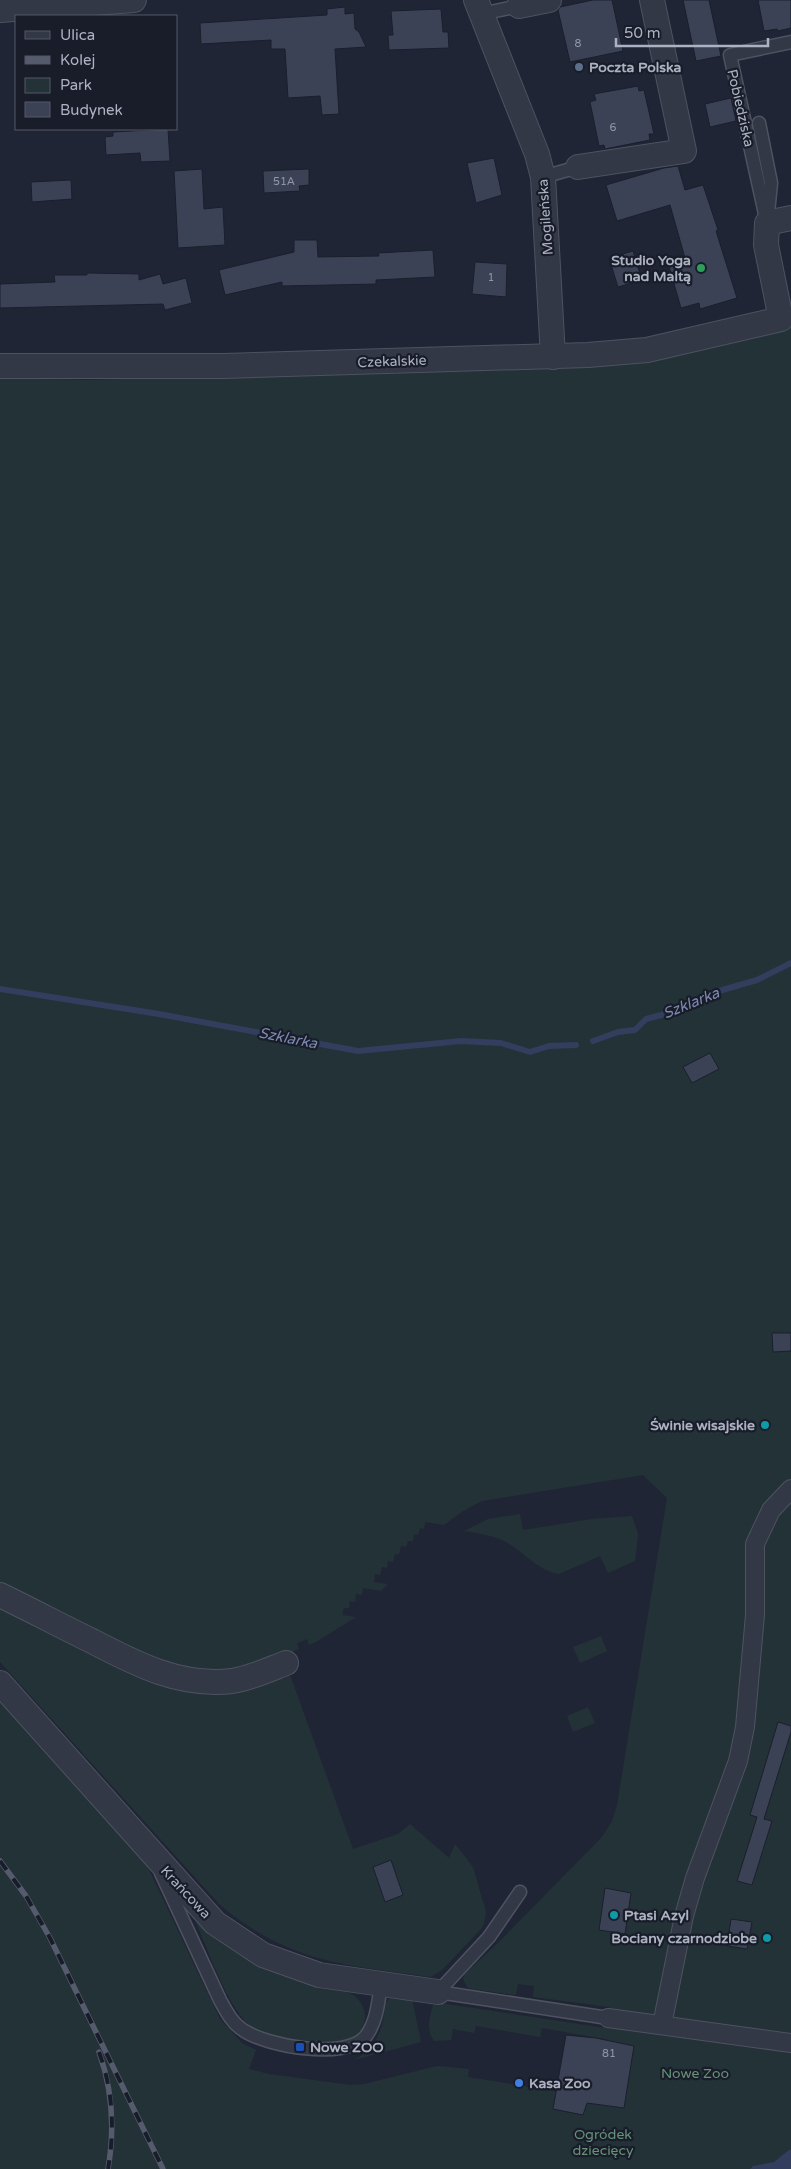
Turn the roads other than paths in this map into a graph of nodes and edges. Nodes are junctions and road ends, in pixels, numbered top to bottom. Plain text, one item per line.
1 (134, 0) edge
2 (549, 0) edge
3 (652, 0) edge
4 (519, 6) joint
5 (479, 7) edge
6 (0, 10) edge
7 (791, 42) edge
8 (759, 123) dead end
9 (578, 167) joint
10 (543, 176) junction
11 (791, 218) edge
12 (767, 223) junction
13 (781, 319) joint
14 (552, 357) junction
15 (0, 366) edge
16 (791, 1489) edge
17 (0, 1595) edge
18 (286, 1663) dead end
19 (0, 1683) edge
20 (152, 1855) junction
21 (520, 1892) dead end
22 (381, 1985) junction
23 (438, 1992) junction
24 (608, 2018) joint
25 (662, 2025) junction
26 (791, 2043) edge

1 - 6 street
2 - 4 street
3 - 9 street
4 - 5 lane
5 - 10 street, Mogileńska
7 - 12 lane, Pobiedziska
8 - 12 lane
9 - 10 lane
10 - 14 street, Mogileńska
11 - 12 street
12 - 13 street, Pobiedziska
13 - 14 street, Czekalskie
14 - 15 street, Czekalskie
16 - 25 street
17 - 18 street
19 - 20 street, Krańcowa
20 - 22 street, Krańcowa
20 - 22 lane
21 - 23 lane
22 - 23 street, Krańcowa
23 - 24 lane
24 - 25 street
25 - 26 street

